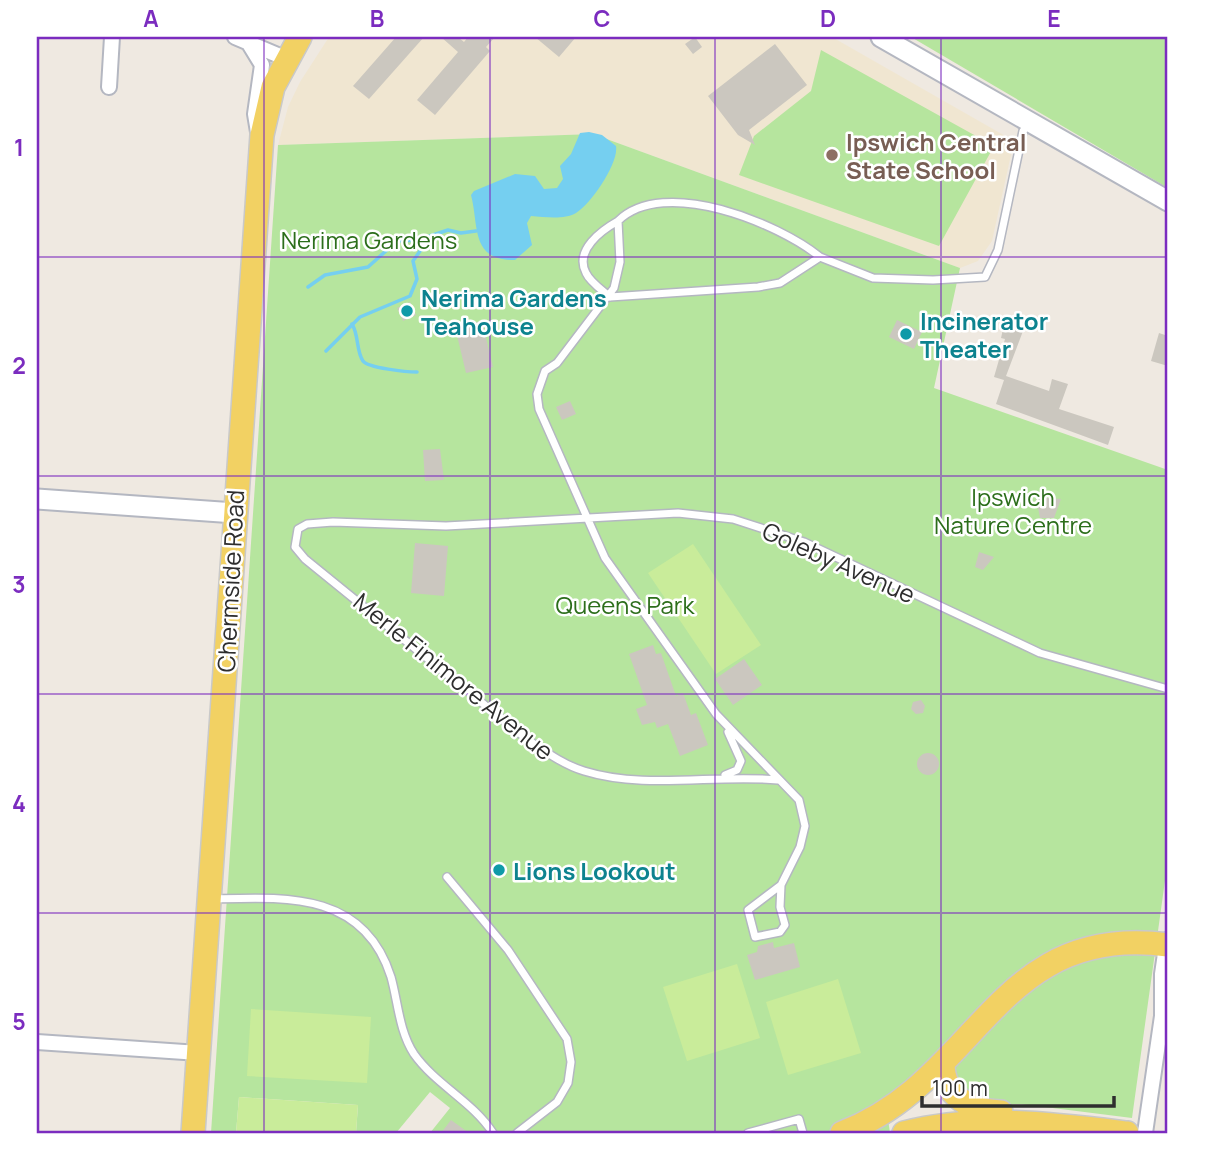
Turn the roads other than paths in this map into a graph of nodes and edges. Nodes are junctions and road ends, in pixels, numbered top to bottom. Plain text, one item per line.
1 (111, 37) edge
2 (300, 37) edge
3 (881, 37) edge
4 (242, 40) edge
5 (287, 59) junction
6 (109, 87) dead end
7 (1030, 122) junction
8 (261, 140) junction
9 (1168, 201) edge
10 (618, 221) junction
11 (820, 257) junction
12 (610, 297) junction
13 (37, 499) edge
14 (235, 513) junction
15 (588, 519) junction
16 (295, 539) joint
17 (1168, 689) edge
18 (716, 714) junction
19 (718, 777) junction
20 (778, 780) junction
21 (447, 877) dead end
22 (781, 885) junction
23 (209, 899) junction
24 (1168, 941) edge
25 (1168, 997) edge
26 (1162, 1016) junction
27 (37, 1042) edge
28 (199, 1053) junction
29 (943, 1064) junction
30 (1058, 1125) junction
31 (193, 1133) edge
32 (493, 1133) edge
33 (517, 1133) edge
34 (748, 1133) edge
35 (803, 1133) edge
36 (842, 1133) edge
37 (904, 1133) edge
38 (1127, 1133) edge
39 (1145, 1133) edge

1 - 6 street
2 - 5 main road, Chermside Road
3 - 7 street
4 - 5 street
4 - 8 street
5 - 8 main road, Chermside Road
7 - 9 street
7 - 11 lane
8 - 14 main road, Chermside Road
10 - 11 lane
10 - 12 lane
10 - 12 lane
11 - 12 lane
12 - 15 lane
13 - 14 street
14 - 23 main road, Chermside Road
15 - 16 lane, Goleby Avenue
15 - 17 lane, Goleby Avenue
15 - 18 lane
16 - 19 lane, Merle Finimore Avenue
18 - 19 lane
18 - 20 lane
19 - 20 lane, Merle Finimore Avenue
20 - 22 lane
21 - 33 lane
22 - 22 lane
23 - 28 main road, Chermside Road
23 - 32 lane
24 - 26 street
24 - 29 main road
25 - 26 street
26 - 39 street
27 - 28 street
28 - 31 main road, Chermside Road
29 - 30 main road
29 - 36 main road
30 - 37 main road
30 - 38 main road
34 - 35 lane

